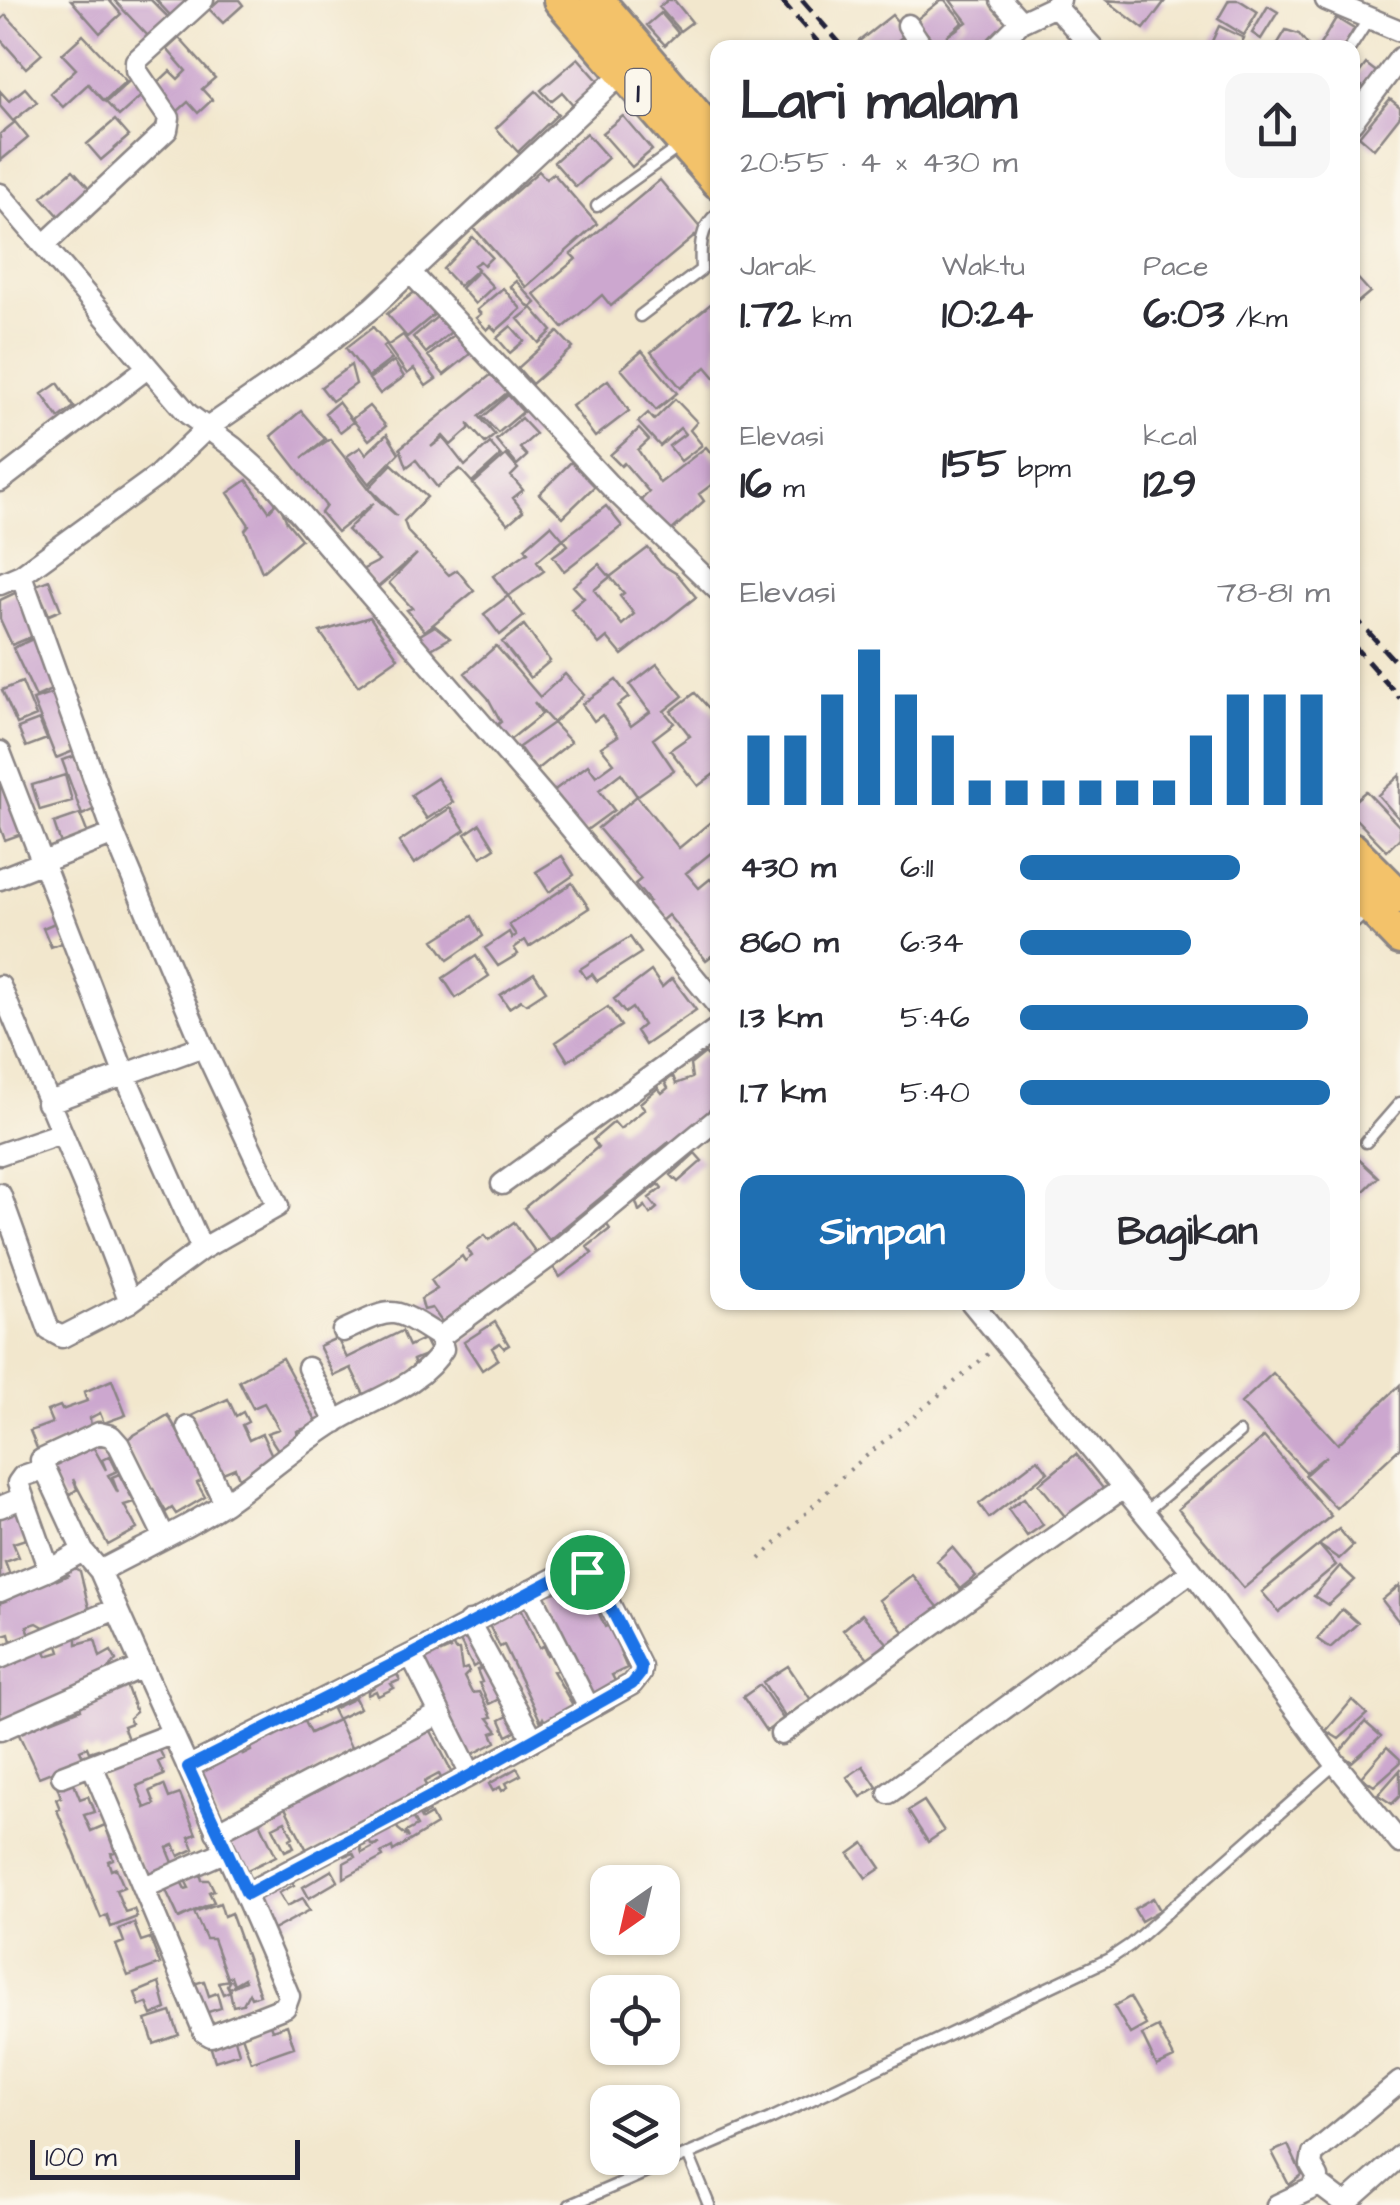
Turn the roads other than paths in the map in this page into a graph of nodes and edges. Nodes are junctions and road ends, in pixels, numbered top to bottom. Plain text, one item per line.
1 (203, 0) edge
2 (560, 0) edge
3 (1000, 0) edge
4 (1326, 0) edge
5 (1057, 3) edge
6 (603, 10) edge
7 (1368, 20) junction
8 (1021, 22) junction
9 (908, 25) dead end
10 (1400, 31) edge
11 (918, 40) edge
12 (1003, 40) edge
13 (1087, 40) edge
14 (1355, 40) edge
15 (1400, 58) edge
16 (632, 65) junction
17 (1360, 111) edge
18 (710, 134) edge
19 (684, 144) junction
20 (710, 173) edge
21 (0, 194) edge
22 (598, 206) dead end
23 (710, 219) edge
24 (44, 246) junction
25 (411, 273) junction
26 (640, 316) dead end
27 (147, 368) junction
28 (206, 429) junction
29 (0, 480) edge
30 (20, 575) junction
31 (710, 582) edge
32 (0, 584) edge
33 (0, 752) edge
34 (114, 834) junction
35 (44, 863) junction
36 (1360, 875) edge
37 (0, 879) edge
38 (1369, 905) edge
39 (1400, 938) edge
40 (0, 986) edge
41 (710, 996) edge
42 (710, 1034) edge
43 (204, 1046) junction
44 (124, 1072) junction
45 (47, 1102) junction
46 (1400, 1104) edge
47 (710, 1125) edge
48 (61, 1133) junction
49 (1366, 1142) dead end
50 (0, 1154) edge
51 (502, 1184) dead end
52 (0, 1194) edge
53 (202, 1248) junction
54 (130, 1302) junction
55 (977, 1310) edge
56 (342, 1331) dead end
57 (440, 1337) junction
58 (308, 1368) dead end
59 (336, 1422) junction
60 (188, 1427) dead end
61 (1239, 1434) dead end
62 (44, 1469) junction
63 (1123, 1488) junction
64 (22, 1498) junction
65 (226, 1503) junction
66 (0, 1507) edge
67 (1146, 1512) junction
68 (164, 1536) junction
69 (82, 1551) junction
70 (49, 1570) junction
71 (100, 1570) junction
72 (1192, 1570) junction
73 (0, 1591) edge
74 (530, 1591) junction
75 (116, 1609) junction
76 (469, 1622) junction
77 (411, 1655) junction
78 (0, 1658) edge
79 (142, 1667) junction
80 (589, 1708) junction
81 (439, 1714) junction
82 (0, 1730) edge
83 (171, 1734) junction
84 (781, 1734) dead end
85 (532, 1738) junction
86 (92, 1764) junction
87 (1336, 1764) junction
88 (188, 1767) junction
89 (471, 1775) junction
90 (62, 1776) dead end
91 (890, 1793) dead end
92 (221, 1841) junction
93 (1400, 1843) edge
94 (144, 1887) junction
95 (247, 1894) junction
96 (1400, 2082) edge
97 (688, 2154) junction
98 (1398, 2163) edge
99 (1317, 2182) junction
100 (570, 2205) edge
101 (709, 2205) edge
102 (1277, 2205) edge

1 - 24 street
2 - 6 highway, 1
3 - 8 street
4 - 7 street
5 - 8 street
5 - 13 street
6 - 16 highway, 1
7 - 10 street
7 - 14 lane
8 - 12 street
9 - 11 street
15 - 17 street
16 - 18 highway, 1
16 - 19 highway, 1
16 - 25 street
19 - 20 highway, 1
19 - 22 lane
21 - 24 street
23 - 26 lane
24 - 27 street
25 - 28 street
25 - 31 street
27 - 28 street
27 - 29 street
28 - 30 street
28 - 41 street
30 - 32 street
30 - 34 street
33 - 35 street
34 - 35 street
34 - 43 street
35 - 37 street
35 - 44 street
36 - 38 highway
38 - 39 highway
40 - 45 street
42 - 51 street
43 - 44 street
43 - 53 street
44 - 45 street
44 - 53 street
45 - 48 street
46 - 49 lane
47 - 57 street
48 - 50 street
48 - 54 street
52 - 54 street
53 - 54 street
55 - 63 street
56 - 57 street
57 - 59 street
58 - 59 street
59 - 65 street
60 - 65 street
61 - 67 lane
62 - 64 street
62 - 68 street
62 - 69 street
63 - 67 street
63 - 84 street
64 - 66 street
64 - 70 street
65 - 68 street
67 - 72 street
68 - 71 street
69 - 70 street
69 - 71 street
70 - 73 street
71 - 75 street
72 - 87 street
72 - 91 street
74 - 76 street
74 - 80 street
74 - 80 street
75 - 78 street
75 - 79 street
76 - 77 street
76 - 85 street
77 - 81 street
77 - 88 street
79 - 82 street
79 - 83 street
80 - 85 street
81 - 89 street
81 - 92 street
83 - 86 street
83 - 88 street
85 - 89 street
86 - 90 street
86 - 94 street
87 - 93 street
87 - 97 lane
88 - 92 street
89 - 95 street
92 - 94 street
92 - 95 street
94 - 95 street
96 - 99 street
97 - 100 lane
97 - 101 lane
98 - 99 street
99 - 102 street

